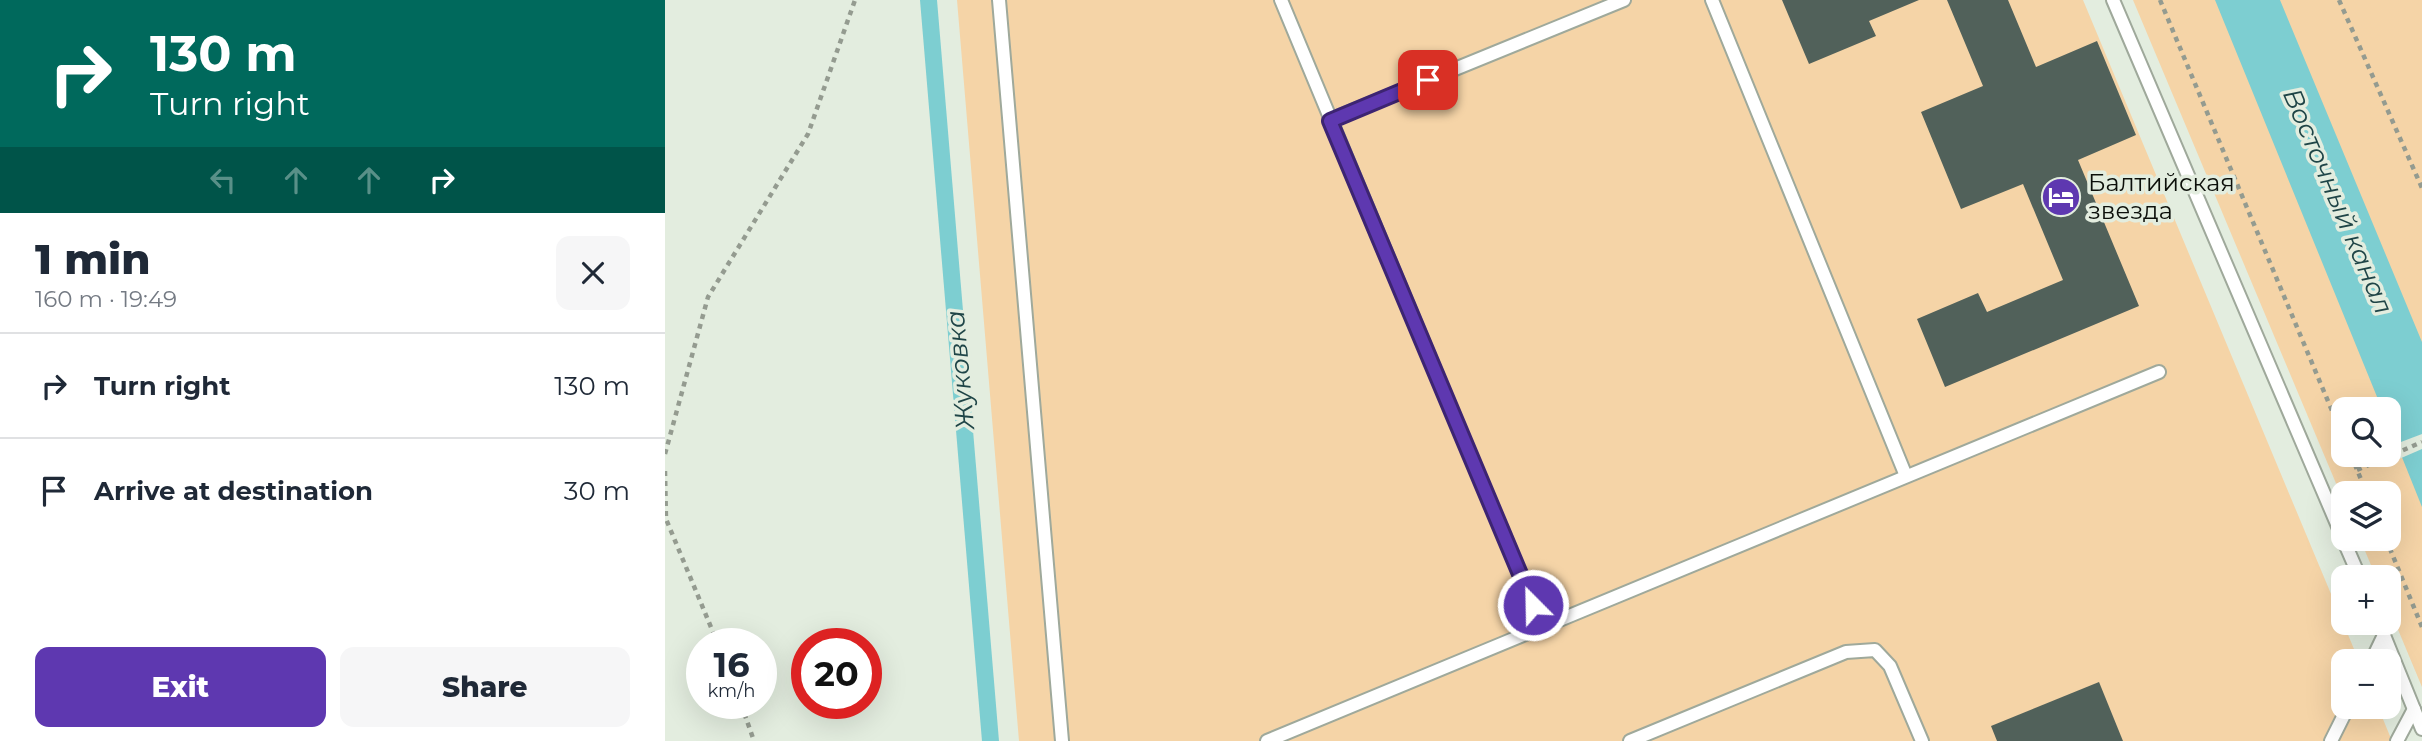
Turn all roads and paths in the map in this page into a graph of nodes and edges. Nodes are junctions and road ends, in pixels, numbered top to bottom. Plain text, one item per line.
1 (855, 0) edge
2 (999, 0) edge
3 (1281, 0) edge
4 (1624, 0) edge
5 (1712, 0) edge
6 (2113, 0) edge
7 (2160, 0) edge
8 (2339, 0) edge
9 (1330, 121) junction
10 (2422, 188) edge
11 (2159, 373) dead end
12 (2331, 408) edge
13 (2422, 442) edge
14 (665, 454) edge
15 (2356, 467) edge
16 (2357, 470) junction
17 (665, 471) edge
18 (1906, 476) junction
19 (2362, 481) edge
20 (2331, 511) edge
21 (2391, 551) edge
22 (1542, 627) junction
23 (2422, 627) edge
24 (711, 628) edge
25 (2384, 635) edge
26 (2414, 709) junction
27 (746, 719) edge
28 (2342, 719) edge
29 (2422, 729) edge
30 (1652, 737) edge
31 (754, 741) edge
32 (1062, 741) edge
33 (1267, 741) edge
34 (1630, 741) edge
35 (1922, 741) edge
36 (2331, 741) edge
37 (2397, 741) edge

1 - 14 path
2 - 32 lane
3 - 9 lane
4 - 9 lane
5 - 18 lane
6 - 20 lane
7 - 12 path
8 - 10 path
9 - 22 lane
11 - 18 lane
13 - 16 path
15 - 16 path
16 - 19 path
17 - 24 path
18 - 22 lane
21 - 23 path
22 - 33 lane
25 - 26 lane
26 - 29 lane
26 - 37 lane
27 - 31 path
28 - 36 lane
30 - 34 lane
30 - 35 lane

